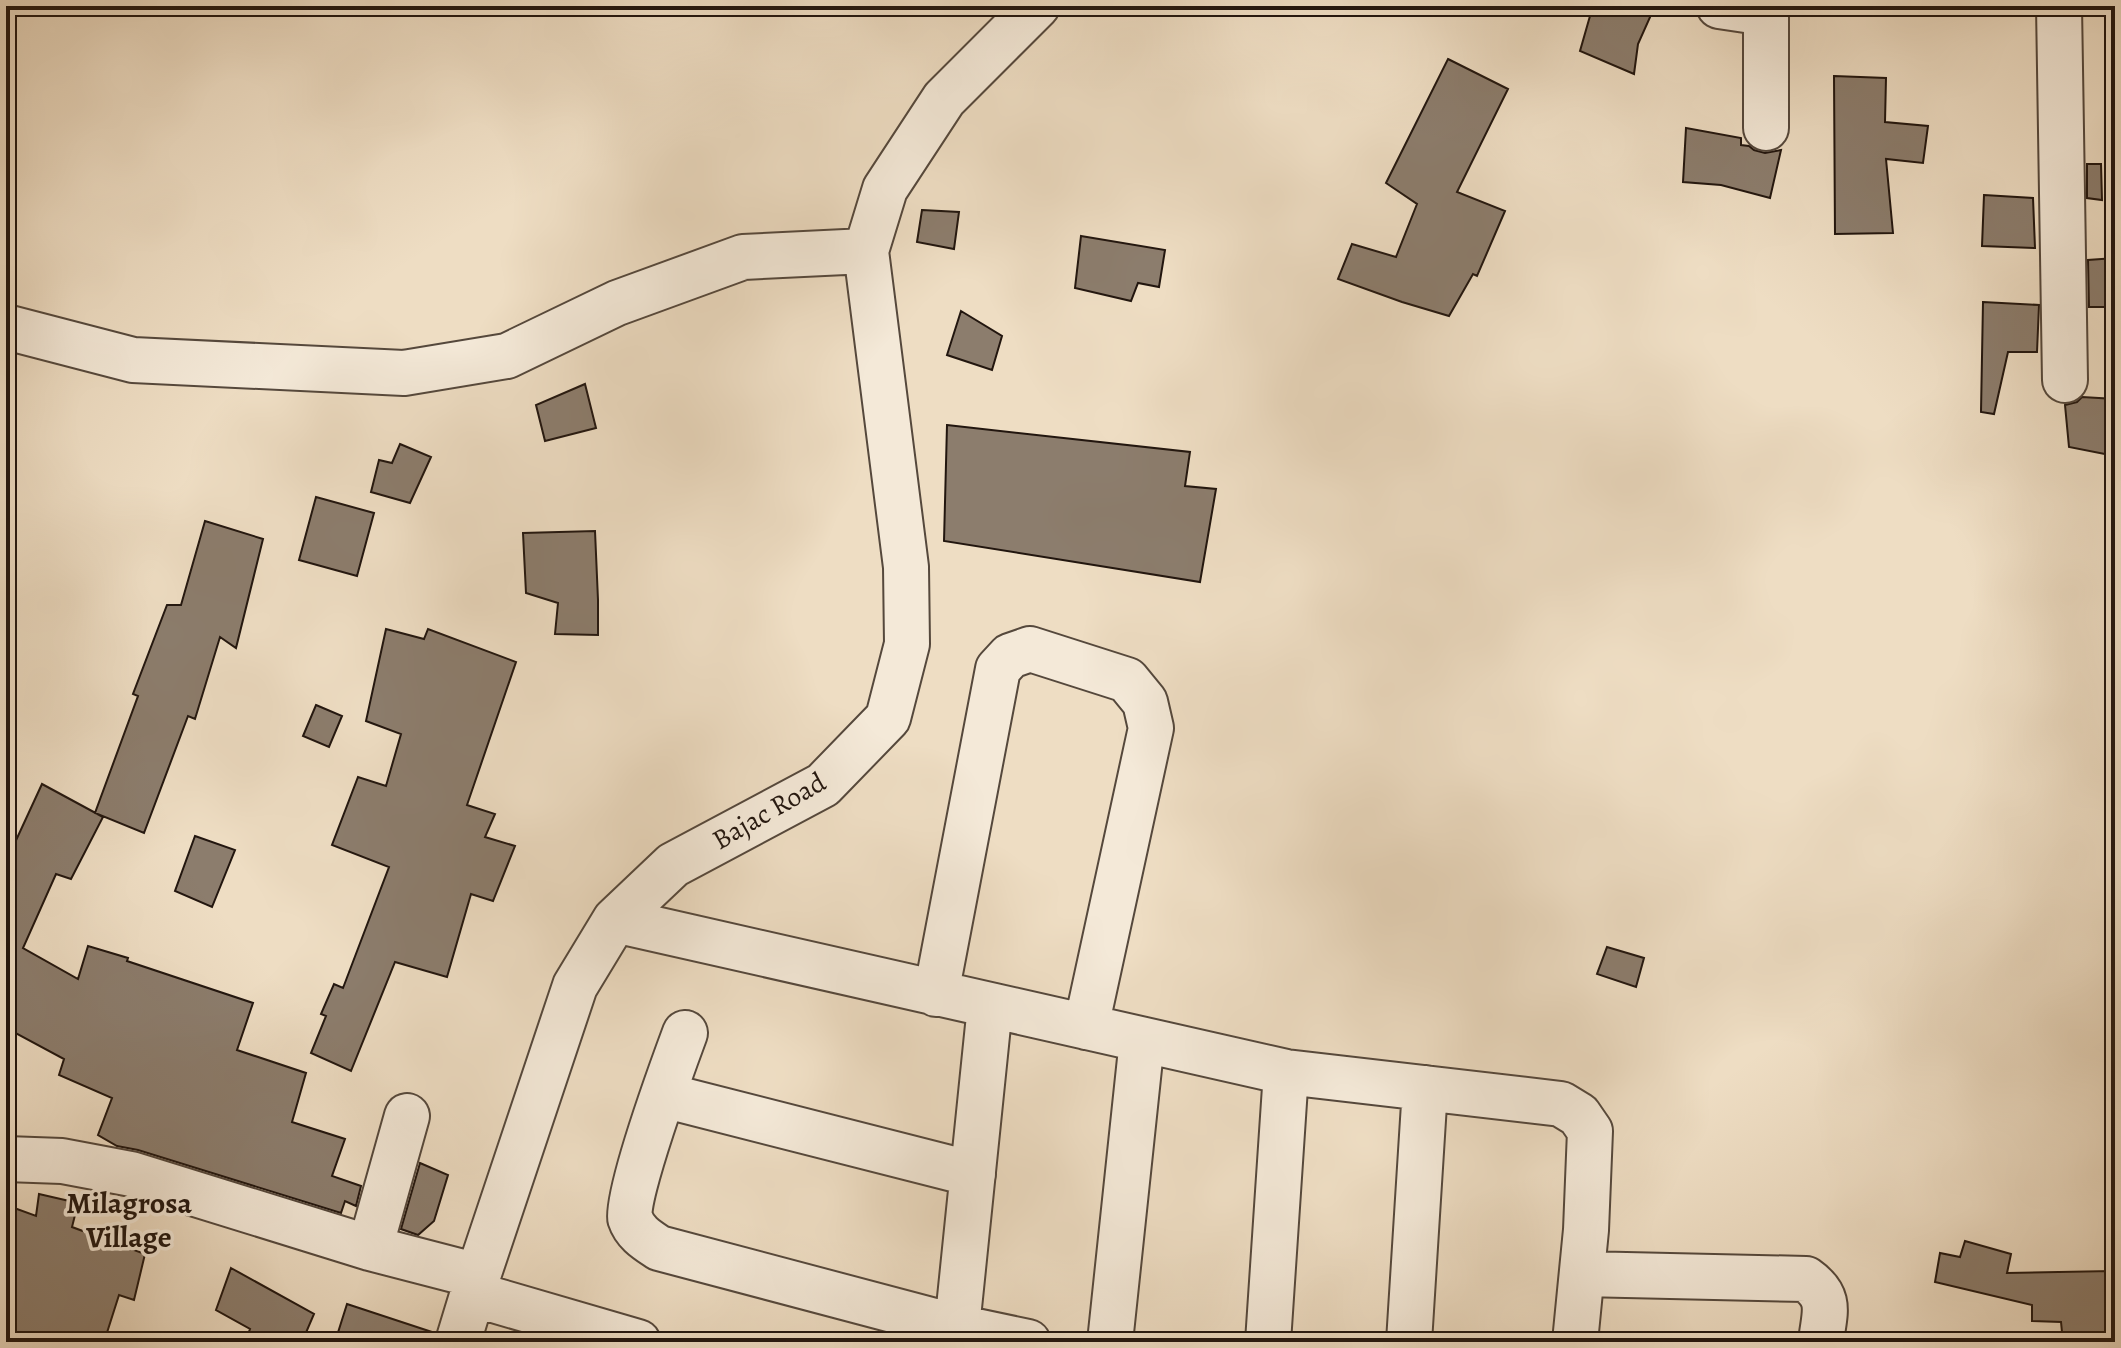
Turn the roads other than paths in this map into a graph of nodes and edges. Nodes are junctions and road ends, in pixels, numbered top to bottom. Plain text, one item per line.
1 (1037, 6) edge
2 (1719, 6) edge
3 (2059, 6) edge
4 (1766, 10) edge
5 (1766, 128) dead end
6 (866, 251) junction
7 (6, 327) edge
8 (2065, 380) dead end
9 (615, 920) junction
10 (936, 994) junction
11 (990, 1006) junction
12 (1086, 1027) junction
13 (685, 1033) dead end
14 (1142, 1040) junction
15 (1286, 1072) junction
16 (1425, 1088) junction
17 (663, 1095) junction
18 (407, 1116) dead end
19 (6, 1159) edge
20 (973, 1174) junction
21 (370, 1248) junction
22 (1582, 1274) junction
23 (475, 1285) junction
24 (957, 1327) junction
25 (458, 1342) edge
26 (638, 1342) edge
27 (1028, 1342) edge
28 (1110, 1342) edge
29 (1268, 1342) edge
30 (1409, 1342) edge
31 (1575, 1342) edge
32 (1821, 1342) edge

1 - 6 street, Bajac Road
2 - 4 street
3 - 8 street
4 - 5 street
6 - 7 street
6 - 9 street, Bajac Road
9 - 10 street
9 - 23 street, Bajac Road
10 - 11 street
10 - 12 street
11 - 12 street
11 - 20 street
12 - 14 street
13 - 17 street
14 - 15 street
14 - 28 street
15 - 16 street
15 - 29 street
16 - 22 street
16 - 30 street
17 - 20 street
17 - 24 street
18 - 21 street
19 - 21 street
20 - 24 street
21 - 23 street
22 - 31 street
22 - 32 street
23 - 25 street, Bajac Road
23 - 26 street
24 - 27 street

